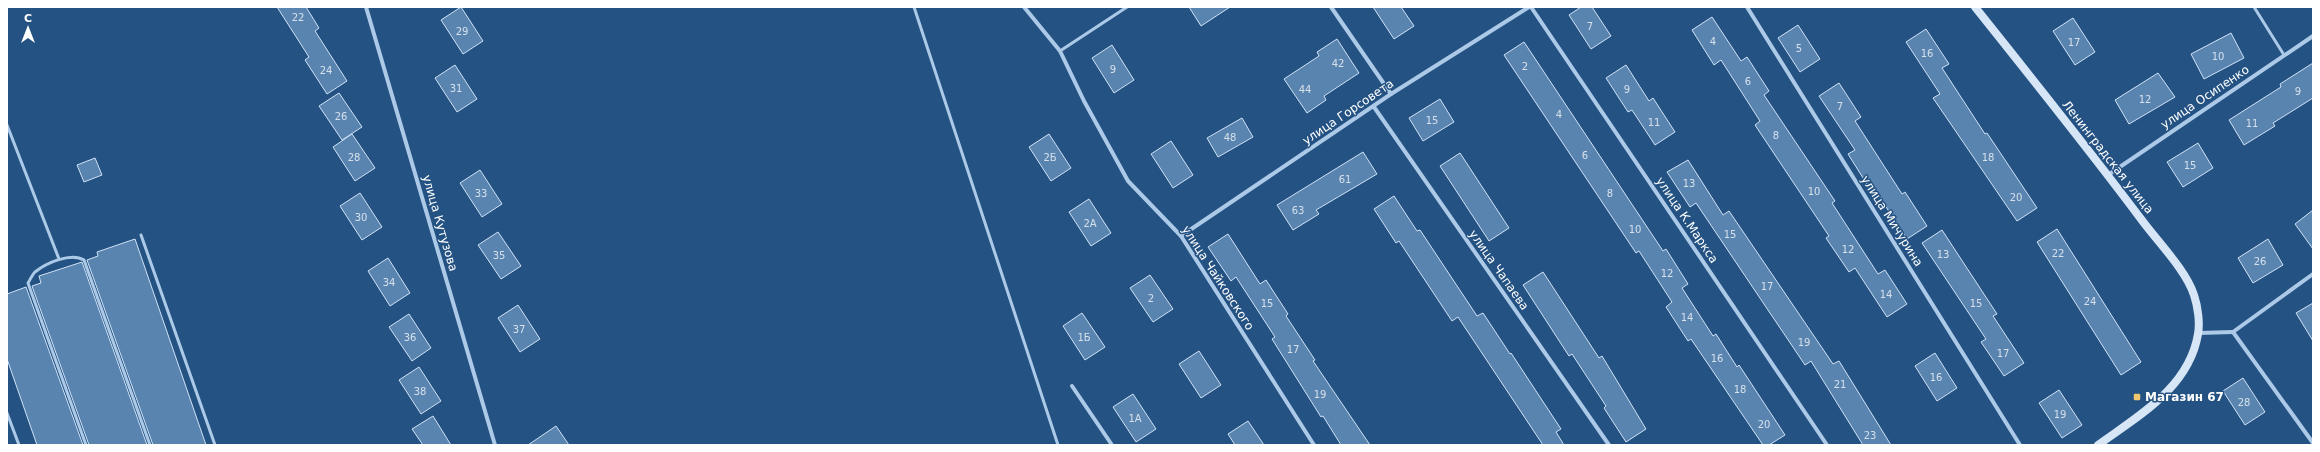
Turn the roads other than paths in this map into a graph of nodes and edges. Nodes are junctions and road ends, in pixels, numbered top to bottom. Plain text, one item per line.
1 (366, 7) edge
2 (914, 7) edge
3 (1024, 7) edge
4 (1127, 7) edge
5 (1331, 7) edge
6 (1530, 7) edge
7 (1747, 7) edge
8 (1975, 7) edge
9 (2254, 7) edge
10 (2313, 36) edge
11 (1060, 51) junction
12 (2284, 55) junction
13 (1391, 94) junction
14 (1374, 107) junction
15 (7, 125) edge
16 (2108, 175) junction
17 (141, 235) dead end
18 (1180, 236) junction
19 (59, 259) junction
20 (2313, 274) edge
21 (2233, 332) junction
22 (2199, 333) junction
23 (1072, 386) dead end
24 (7, 413) edge
25 (2313, 443) edge
26 (19, 445) edge
27 (86, 445) edge
28 (150, 445) edge
29 (216, 445) edge
30 (495, 445) edge
31 (1058, 445) edge
32 (1112, 445) edge
33 (1314, 445) edge
34 (1608, 445) edge
35 (1827, 445) edge
36 (2020, 445) edge
37 (2098, 445) edge

1 - 30 street, улица Кутузова
2 - 31 lane
3 - 11 street, улица Чайковского
4 - 11 lane
5 - 13 street
6 - 13 street, улица Горсовета
6 - 35 street, улица К.Маркса
7 - 36 street, улица Мичурина
8 - 16 street, Ленинградская улица
9 - 12 lane
10 - 12 street, улица Осипенко
11 - 18 street, улица Чайковского
12 - 16 street, улица Осипенко
13 - 14 street, улица Горсовета
14 - 18 street, улица Горсовета
14 - 34 street, улица Чапаева
15 - 19 lane
16 - 22 street, Ленинградская улица
17 - 29 lane
18 - 33 street, улица Чайковского
19 - 27 lane
19 - 28 lane
20 - 21 street
21 - 22 street
21 - 25 street
22 - 37 street
23 - 32 street
24 - 26 lane

